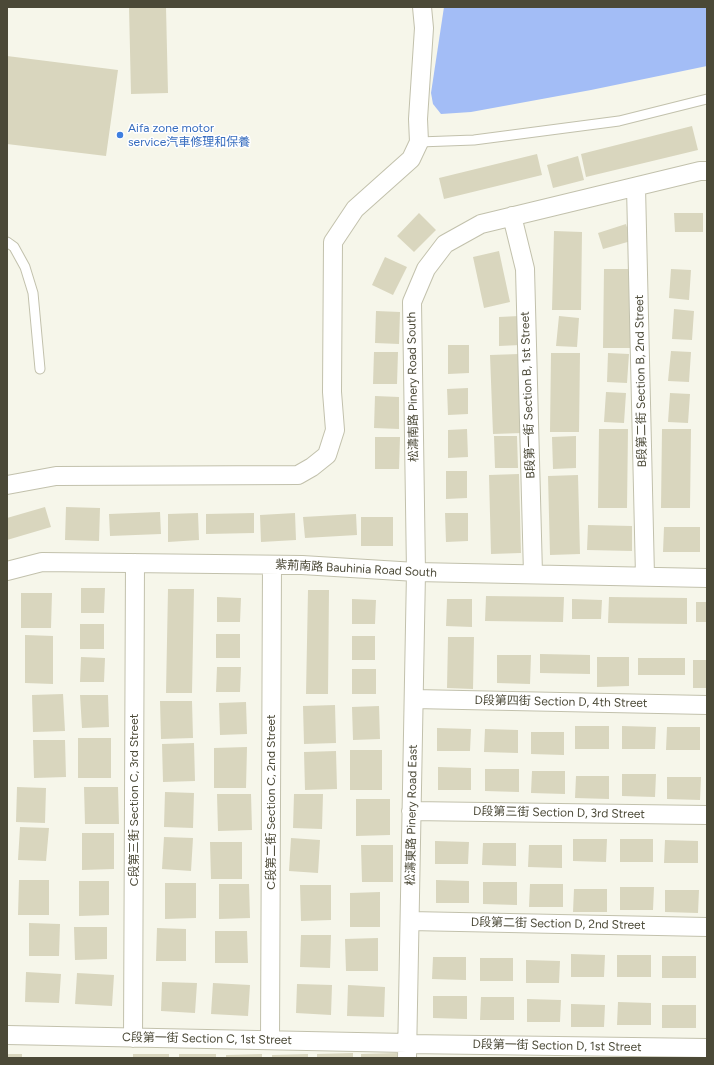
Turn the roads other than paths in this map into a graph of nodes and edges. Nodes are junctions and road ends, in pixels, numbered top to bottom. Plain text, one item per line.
1 (422, 7) edge
2 (707, 100) edge
3 (419, 142) junction
4 (707, 171) edge
5 (636, 187) junction
6 (512, 216) junction
7 (7, 242) edge
8 (40, 369) dead end
9 (7, 485) edge
10 (135, 563) junction
11 (272, 565) junction
12 (7, 571) edge
13 (416, 572) junction
14 (534, 574) junction
15 (645, 576) junction
16 (707, 578) edge
17 (414, 699) junction
18 (707, 705) edge
19 (411, 811) junction
20 (707, 815) edge
21 (410, 921) junction
22 (707, 927) edge
23 (7, 1035) edge
24 (133, 1038) junction
25 (270, 1040) junction
26 (407, 1048) edge
27 (707, 1048) edge

1 - 3 street
2 - 3 lane
3 - 9 street
4 - 5 street, 松濤南路 Pinery Road South
5 - 6 street, 松濤南路 Pinery Road South
5 - 15 street, B段第二街 Section B, 2nd Street
6 - 13 street, 松濤南路 Pinery Road South
6 - 14 street, B段第一街 Section B, 1st Street
7 - 8 lane
10 - 11 street, 紫荊南路 Bauhinia Road South
10 - 12 street, 紫荊南路 Bauhinia Road South
10 - 24 street, C段第三街 Section C, 3rd Street
11 - 13 street, 紫荊南路 Bauhinia Road South
11 - 25 street, C段第二街 Section C, 2nd Street
13 - 14 street, 紫荊南路 Bauhinia Road South
13 - 17 street, 松濤東路 Pinery Road East
14 - 15 street, 紫荊南路 Bauhinia Road South
15 - 16 street, 紫荊南路 Bauhinia Road South
17 - 18 street, D段第四街 Section D, 4th Street
17 - 19 street, 松濤東路 Pinery Road East
19 - 20 street, D段第三街 Section D, 3rd Street
19 - 21 street, 松濤東路 Pinery Road East
21 - 22 street, D段第二街 Section D, 2nd Street
21 - 26 street, 松濤東路 Pinery Road East
23 - 24 street, C段第一街 Section C, 1st Street
24 - 25 street, C段第一街 Section C, 1st Street
25 - 26 street, C段第一街 Section C, 1st Street
26 - 27 street, D段第一街 Section D, 1st Street

